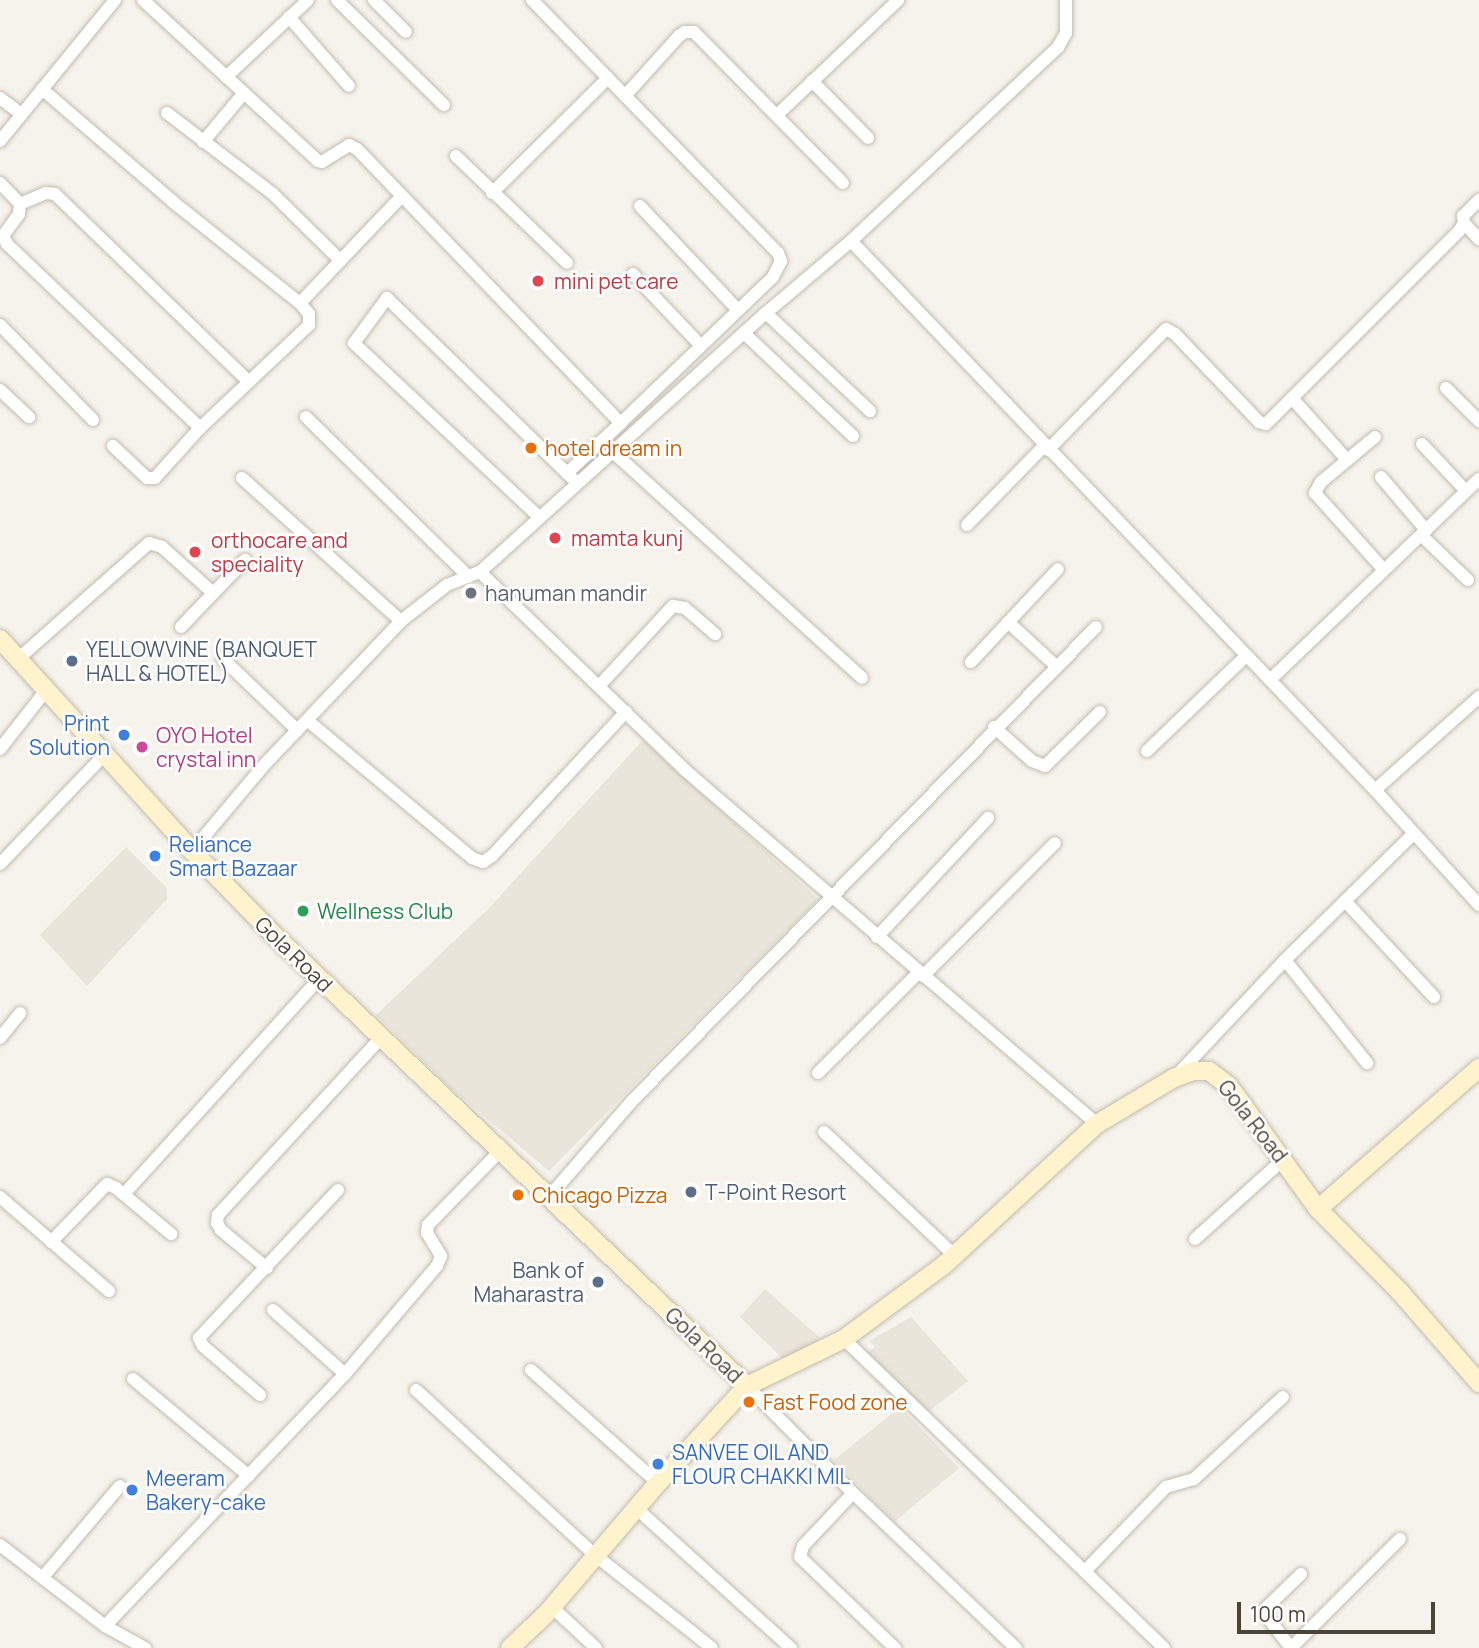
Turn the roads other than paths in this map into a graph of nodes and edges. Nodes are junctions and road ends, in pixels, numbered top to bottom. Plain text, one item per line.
1 (115, 0) edge
2 (143, 0) edge
3 (308, 0) edge
4 (337, 0) edge
5 (373, 0) edge
6 (532, 0) edge
7 (898, 0) edge
8 (1066, 0) edge
9 (289, 17) junction
10 (406, 32) dead end
11 (226, 77) junction
12 (608, 78) junction
13 (812, 81) junction
14 (349, 86) dead end
15 (42, 89) junction
16 (244, 93) junction
17 (625, 96) junction
18 (0, 98) edge
19 (444, 105) dead end
20 (167, 113) dead end
21 (21, 114) junction
22 (777, 115) junction
23 (868, 138) dead end
24 (0, 141) edge
25 (203, 142) junction
26 (456, 156) dead end
27 (0, 183) edge
28 (844, 183) dead end
29 (492, 193) junction
30 (402, 196) junction
31 (1479, 200) edge
32 (20, 204) junction
33 (640, 206) dead end
34 (1464, 223) junction
35 (1479, 240) edge
36 (851, 241) junction
37 (341, 261) junction
38 (567, 263) dead end
39 (633, 274) dead end
40 (300, 303) junction
41 (738, 310) junction
42 (766, 313) junction
43 (0, 325) edge
44 (744, 333) junction
45 (701, 346) junction
46 (249, 382) junction
47 (1446, 387) dead end
48 (0, 390) edge
49 (1292, 398) junction
50 (870, 411) dead end
51 (29, 417) dead end
52 (306, 417) dead end
53 (93, 420) dead end
54 (1479, 421) edge
55 (621, 423) junction
56 (200, 428) junction
57 (852, 436) dead end
58 (1375, 437) dead end
59 (1422, 444) dead end
60 (113, 446) dead end
61 (1046, 448) junction
62 (613, 452) junction
63 (1347, 460) junction
64 (567, 473) junction
65 (1381, 477) dead end
66 (242, 478) dead end
67 (1479, 479) edge
68 (577, 483) junction
69 (1466, 491) junction
70 (538, 516) junction
71 (967, 525) dead end
72 (1424, 532) junction
73 (245, 560) dead end
74 (1058, 569) dead end
75 (1384, 570) junction
76 (474, 575) junction
77 (1468, 580) dead end
78 (213, 593) junction
79 (401, 621) junction
80 (1008, 622) junction
81 (1096, 626) dead end
82 (181, 627) dead end
83 (715, 634) dead end
84 (0, 639) edge
85 (1246, 656) junction
86 (19, 659) junction
87 (223, 659) dead end
88 (971, 662) dead end
89 (1056, 666) junction
90 (862, 678) dead end
91 (1270, 680) junction
92 (600, 685) junction
93 (47, 690) junction
94 (1479, 697) edge
95 (626, 712) junction
96 (1100, 712) dead end
97 (306, 720) junction
98 (994, 727) junction
99 (297, 730) junction
100 (0, 749) edge
101 (1147, 751) dead end
102 (106, 753) junction
103 (1375, 790) junction
104 (988, 818) dead end
105 (1413, 834) junction
106 (1055, 843) dead end
107 (192, 851) junction
108 (0, 864) edge
109 (830, 896) junction
110 (1345, 901) junction
111 (1479, 905) edge
112 (877, 937) junction
113 (1285, 960) junction
114 (921, 974) junction
115 (319, 979) junction
116 (1434, 997) dead end
117 (20, 1013) dead end
118 (0, 1038) edge
119 (380, 1039) junction
120 (1367, 1063) dead end
121 (1479, 1068) edge
122 (818, 1073) dead end
123 (1174, 1078) junction
124 (1097, 1124) junction
125 (824, 1132) dead end
126 (499, 1152) junction
127 (1284, 1159) junction
128 (338, 1190) dead end
129 (124, 1194) junction
130 (0, 1197) edge
131 (548, 1198) junction
132 (1318, 1209) junction
133 (171, 1234) dead end
134 (1195, 1240) dead end
135 (51, 1242) junction
136 (955, 1256) junction
137 (267, 1268) junction
138 (108, 1291) dead end
139 (273, 1310) dead end
140 (844, 1339) junction
141 (531, 1370) dead end
142 (345, 1374) junction
143 (133, 1379) dead end
144 (1479, 1383) edge
145 (747, 1387) junction
146 (416, 1390) dead end
147 (260, 1395) dead end
148 (1283, 1396) dead end
149 (249, 1476) junction
150 (658, 1483) junction
151 (120, 1486) dead end
152 (853, 1493) junction
153 (636, 1508) junction
154 (1400, 1539) dead end
155 (0, 1545) edge
156 (595, 1555) junction
157 (1085, 1571) junction
158 (1301, 1574) dead end
159 (43, 1577) junction
160 (552, 1607) junction
161 (105, 1626) junction
162 (138, 1647) edge
163 (510, 1648) edge
164 (596, 1648) edge
165 (712, 1648) edge
166 (791, 1648) edge
167 (895, 1648) edge
168 (1016, 1648) edge
169 (1164, 1648) edge
170 (1291, 1648) edge

1 - 15 street
2 - 11 street
3 - 9 street
4 - 19 street
5 - 10 street
6 - 12 street
7 - 13 street
8 - 36 street
9 - 11 street
9 - 14 street
11 - 16 street
12 - 17 street
12 - 29 street
13 - 22 street
13 - 23 street
15 - 21 street
15 - 40 street
16 - 25 street
16 - 30 street
17 - 22 street
17 - 41 street
18 - 21 street
20 - 25 street
21 - 24 street
22 - 28 street
25 - 37 street
26 - 29 street
27 - 32 street
29 - 38 street
30 - 37 street
30 - 55 street
31 - 34 street
32 - 46 street
32 - 56 street
33 - 41 street
34 - 35 street
34 - 49 street
36 - 42 street
36 - 61 street
37 - 40 street
39 - 45 street
40 - 46 street
41 - 45 street
42 - 44 street
42 - 50 street
43 - 53 street
44 - 57 street
44 - 62 street
45 - 55 street
46 - 56 street
47 - 54 street
48 - 51 street
49 - 61 street
49 - 63 street
52 - 76 street
55 - 64 street
56 - 60 street
58 - 63 street
59 - 69 street
61 - 71 street
61 - 85 street
62 - 68 street
62 - 90 street
63 - 75 street
64 - 68 street
64 - 70 street
65 - 72 street
66 - 79 street
67 - 69 street
68 - 70 street
69 - 72 street
70 - 76 street
72 - 75 street
72 - 77 street
73 - 78 street
74 - 80 street
75 - 91 street
76 - 79 street
76 - 92 street
78 - 82 street
78 - 86 street
79 - 97 street
80 - 88 street
80 - 89 street
81 - 89 street
83 - 92 street
84 - 86 street, Gola Road
85 - 91 street
85 - 101 street
86 - 93 street, Gola Road
87 - 99 street
89 - 98 street
91 - 103 street
92 - 95 street
93 - 100 street
93 - 102 street, Gola Road
94 - 103 street
95 - 97 street
95 - 109 street
96 - 98 street
97 - 99 street
98 - 109 street
99 - 107 street
102 - 107 street, Gola Road
102 - 108 street
103 - 105 street
104 - 112 street
105 - 110 street
105 - 111 street
106 - 114 street
107 - 115 street, Gola Road
109 - 112 street
109 - 131 street
110 - 113 street
110 - 116 street
112 - 114 street
113 - 120 street
113 - 123 street
114 - 122 street
114 - 124 street
115 - 119 street, Gola Road
115 - 129 street
117 - 118 street
119 - 126 street, Gola Road
119 - 137 street
121 - 132 street
123 - 124 street, Gola Road
123 - 127 street, Gola Road
124 - 136 street, Gola Road
125 - 136 street
126 - 131 street, Gola Road
126 - 142 street
127 - 132 street, Gola Road
127 - 134 street
128 - 137 street
129 - 133 street
129 - 135 street
130 - 135 street
131 - 145 street, Gola Road
132 - 144 street, Gola Road
135 - 138 street
136 - 140 street, Gola Road
137 - 147 street
139 - 142 street
140 - 145 street, Gola Road
140 - 157 street
141 - 150 street
142 - 149 street
143 - 149 street
145 - 150 street
145 - 152 street
146 - 156 street
148 - 157 street
149 - 161 street
150 - 153 street
151 - 159 street
152 - 167 street
152 - 168 street
153 - 156 street
153 - 166 street
154 - 170 street
155 - 159 street
156 - 160 street
156 - 165 street
157 - 169 street
158 - 170 street
159 - 161 street
160 - 163 street
160 - 164 street
161 - 162 street

